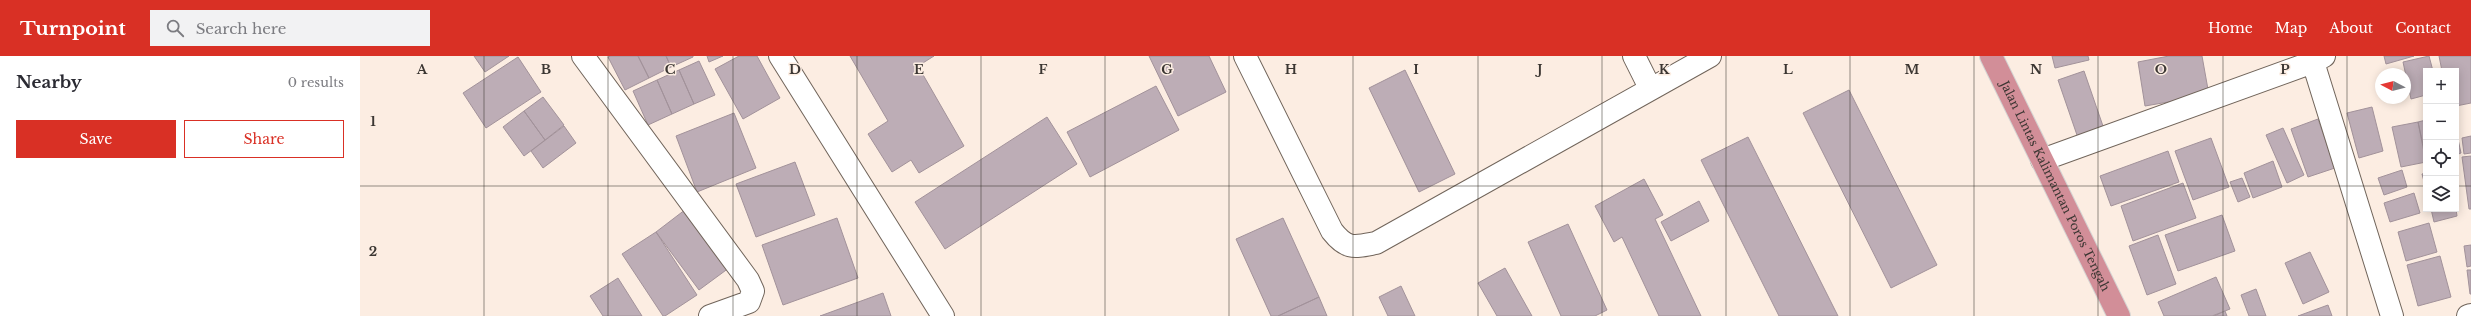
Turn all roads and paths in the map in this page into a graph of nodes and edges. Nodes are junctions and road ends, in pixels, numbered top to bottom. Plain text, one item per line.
1 (583, 56) edge
2 (780, 56) edge
3 (1245, 56) edge
4 (1634, 56) edge
5 (1710, 56) edge
6 (1991, 56) edge
7 (2318, 59) edge
8 (2289, 63) edge
9 (1650, 88) junction
10 (2042, 160) junction
11 (2471, 315) edge
12 (710, 316) edge
13 (943, 316) edge
14 (2119, 316) edge
15 (2392, 316) edge
16 (2468, 316) edge

1 - 12 street
2 - 13 street
3 - 9 street
4 - 9 street
5 - 9 street
6 - 10 highway, Jalan Lintas Kalimantan Poros Tengah
7 - 8 street
7 - 15 street
8 - 10 street
10 - 14 highway, Jalan Lintas Kalimantan Poros Tengah
11 - 16 street

